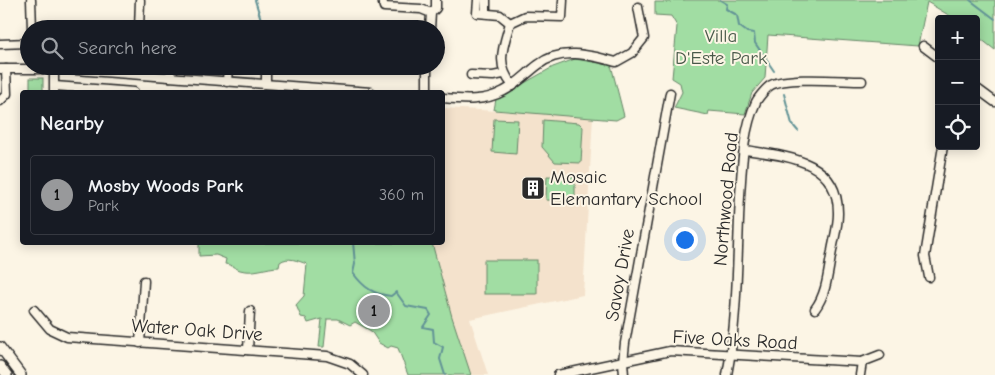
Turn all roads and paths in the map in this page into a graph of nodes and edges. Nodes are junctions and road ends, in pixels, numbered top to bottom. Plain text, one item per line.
1 (31, 0) edge
2 (140, 0) edge
3 (382, 0) edge
4 (420, 0) edge
5 (436, 0) edge
6 (478, 0) edge
7 (486, 0) edge
8 (563, 0) edge
9 (638, 7) dead end
10 (421, 9) junction
11 (431, 12) junction
12 (486, 13) junction
13 (32, 20) edge
14 (139, 20) edge
15 (431, 20) edge
16 (510, 23) junction
17 (20, 43) edge
18 (0, 44) edge
19 (923, 46) dead end
20 (935, 55) edge
21 (3, 69) edge
22 (20, 69) edge
23 (503, 74) junction
24 (54, 75) edge
25 (160, 75) edge
26 (227, 75) edge
27 (266, 75) edge
28 (427, 75) edge
29 (471, 75) dead end
30 (170, 77) joint
31 (862, 81) dead end
32 (227, 82) junction
33 (257, 84) junction
34 (266, 84) junction
35 (513, 86) junction
36 (55, 90) edge
37 (256, 90) edge
38 (311, 90) edge
39 (427, 90) edge
40 (980, 91) edge
41 (670, 93) dead end
42 (445, 98) edge
43 (0, 101) edge
44 (995, 102) edge
45 (745, 150) junction
46 (942, 150) edge
47 (929, 277) dead end
48 (144, 281) dead end
49 (815, 309) dead end
50 (34, 310) dead end
51 (250, 311) dead end
52 (140, 342) junction
53 (0, 347) edge
54 (248, 350) junction
55 (730, 354) junction
56 (880, 355) dead end
57 (623, 362) junction
58 (862, 362) junction
59 (0, 366) edge
60 (7, 375) edge
61 (21, 375) edge
62 (362, 375) edge
63 (558, 375) edge
64 (624, 375) edge
65 (727, 375) edge
66 (860, 375) edge

1 - 13 street
2 - 14 street
3 - 10 street
4 - 10 street
5 - 11 street
6 - 12 street
7 - 12 street
8 - 16 street
9 - 35 street
10 - 11 street
11 - 15 street
12 - 16 street
16 - 23 street
17 - 18 street
19 - 20 street
21 - 22 street
21 - 43 street
23 - 29 street
23 - 35 street
24 - 36 street
25 - 30 street
26 - 32 street
27 - 34 street
28 - 39 street
30 - 32 street
31 - 45 street, Northwood Road
32 - 33 street
33 - 34 street
33 - 37 street
34 - 38 street
35 - 42 street
40 - 44 street
41 - 57 street, Savoy Drive
45 - 49 street
45 - 55 street, Northwood Road
46 - 47 street
48 - 52 street
50 - 52 street, Water Oak Drive
51 - 54 street
52 - 54 street, Water Oak Drive
53 - 61 main road
54 - 62 street, Water Oak Drive
55 - 57 street, Five Oaks Road
55 - 58 street, Five Oaks Road
55 - 65 street, Northwood Road
56 - 58 street, Five Oaks Road
57 - 63 street, Five Oaks Road
57 - 64 street, Savoy Drive
58 - 66 street
59 - 60 main road

